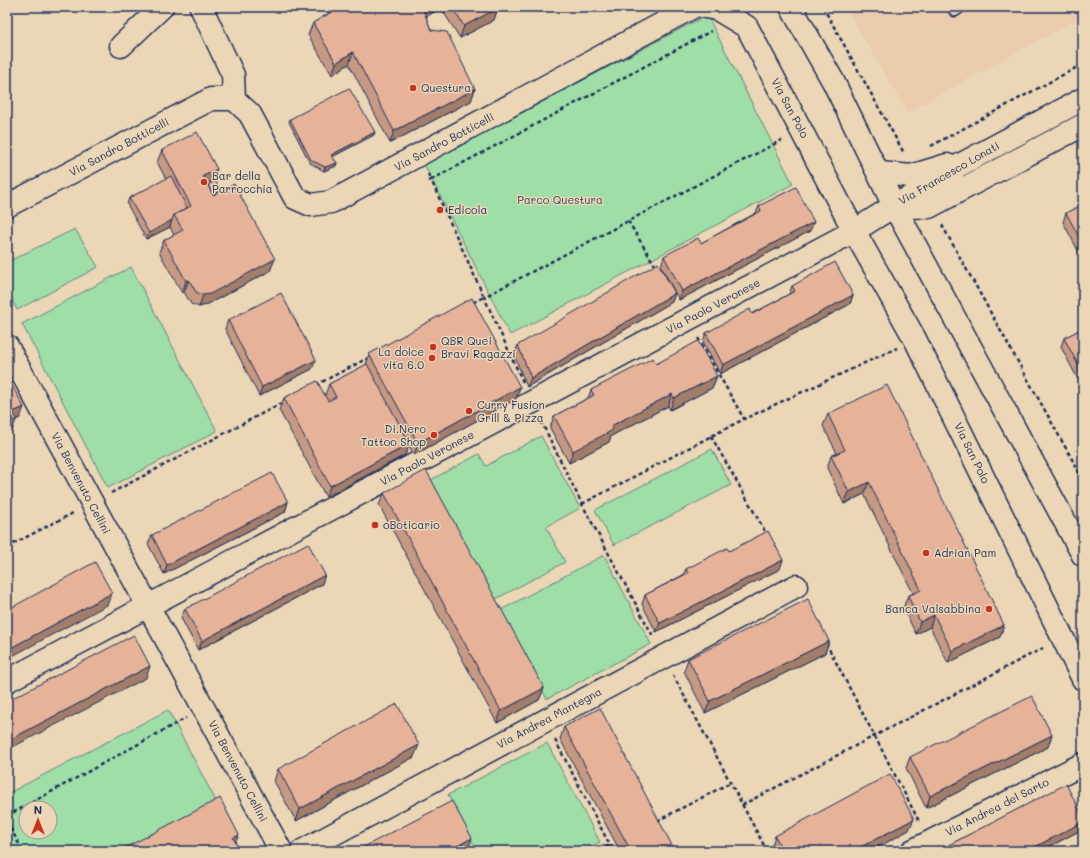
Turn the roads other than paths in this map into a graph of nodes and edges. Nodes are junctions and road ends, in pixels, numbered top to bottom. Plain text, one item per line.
1 (162, 7) edge
2 (201, 7) edge
3 (693, 7) edge
4 (705, 7) edge
5 (791, 7) edge
6 (121, 46) dead end
7 (234, 99) junction
8 (1083, 99) edge
9 (1083, 125) edge
10 (956, 167) junction
11 (880, 173) junction
12 (7, 206) edge
13 (894, 206) junction
14 (854, 231) junction
15 (9, 356) edge
16 (1083, 555) edge
17 (796, 586) dead end
18 (148, 607) junction
19 (1083, 679) edge
20 (7, 681) edge
21 (1083, 764) edge
22 (920, 846) edge
23 (281, 851) edge
24 (302, 851) edge

1 - 6 street
2 - 7 street
3 - 7 street, Via Sandro Botticelli
4 - 14 street, Via San Polo
5 - 11 street
7 - 12 street, Via Sandro Botticelli
8 - 10 street, Via Francesco Lonati
9 - 13 street, Via Francesco Lonati
10 - 11 street
10 - 13 street, Via Francesco Lonati
11 - 13 street
13 - 14 street
13 - 16 street
14 - 18 street, Via Paolo Veronese
14 - 19 street, Via San Polo
15 - 18 street, Via Benvenuto Cellini
17 - 24 street, Via Andrea Mantegna
18 - 20 street
18 - 23 street, Via Benvenuto Cellini
21 - 22 street, Via Andrea del Sarto

